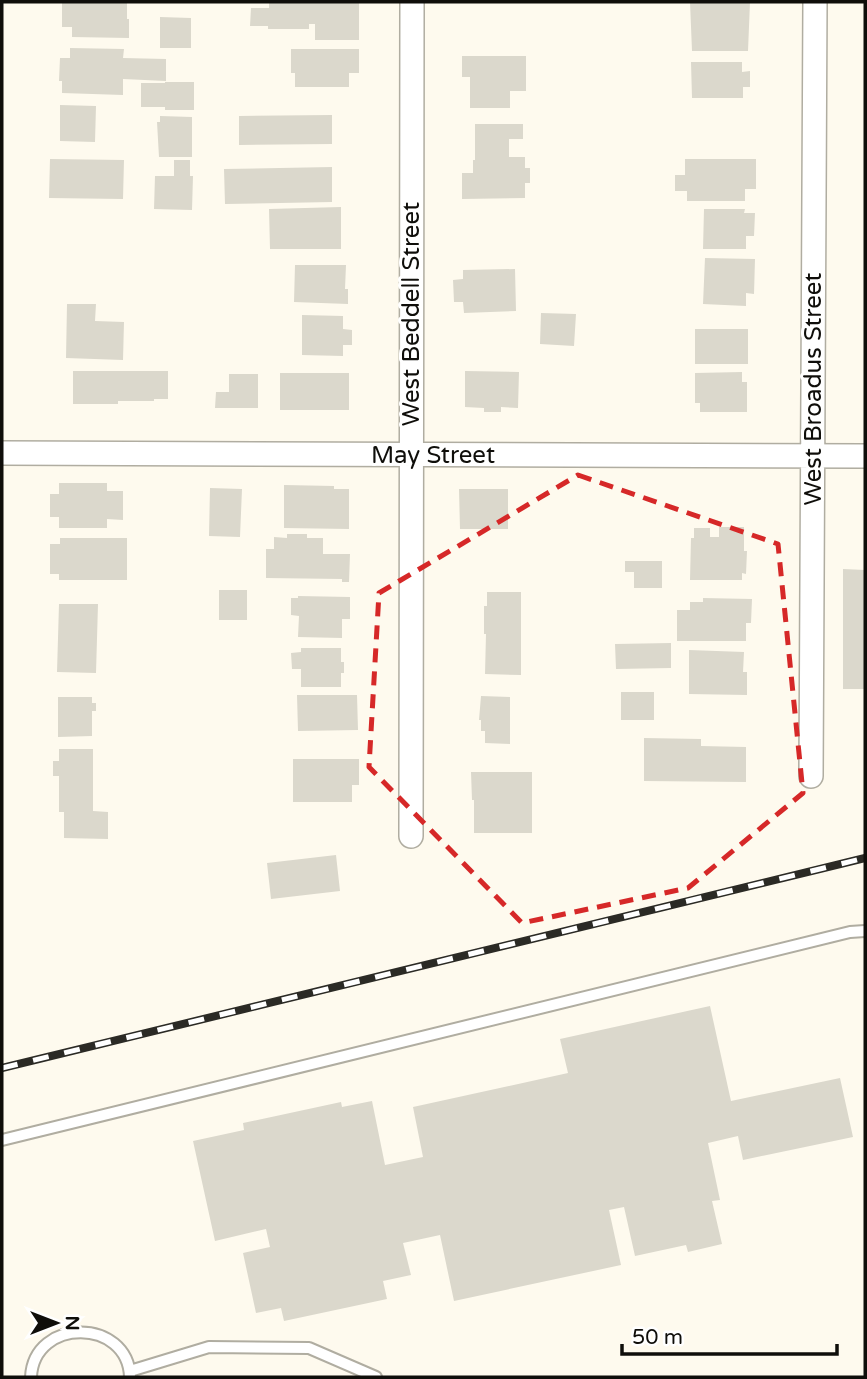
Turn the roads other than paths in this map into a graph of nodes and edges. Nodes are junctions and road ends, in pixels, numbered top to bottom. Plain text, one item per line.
1 (412, 2) edge
2 (815, 2) edge
3 (2, 453) edge
4 (411, 455) junction
5 (813, 456) junction
6 (865, 456) edge
7 (811, 776) dead end
8 (411, 836) dead end
9 (865, 931) edge
10 (2, 1140) edge
11 (130, 1374) edge
12 (31, 1377) edge
13 (376, 1377) edge

1 - 4 street, West Beddell Street
2 - 5 street, West Broadus Street
3 - 4 street, May Street
4 - 5 street, May Street
4 - 8 street, West Beddell Street
5 - 6 street, May Street
5 - 7 street, West Broadus Street
9 - 10 lane
11 - 12 lane
11 - 13 lane

